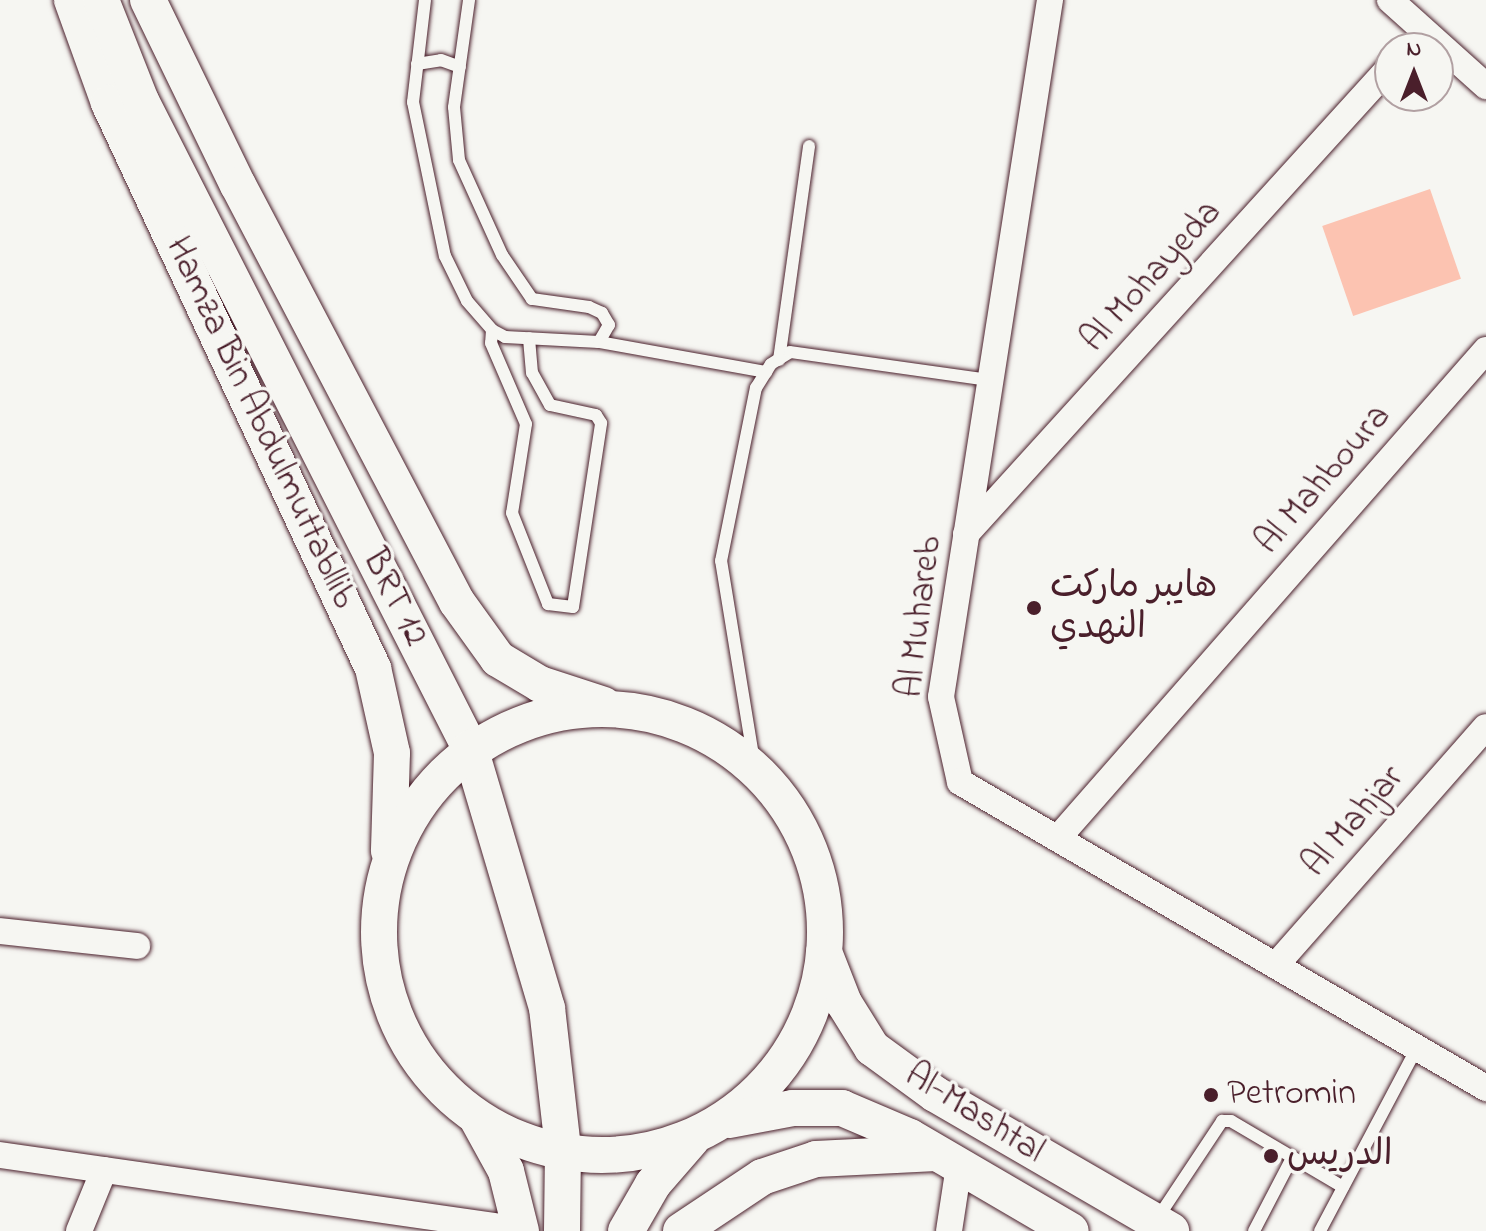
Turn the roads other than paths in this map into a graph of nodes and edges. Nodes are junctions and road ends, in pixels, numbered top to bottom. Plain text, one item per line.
1 (148, 0) edge
2 (425, 0) edge
3 (469, 0) edge
4 (1050, 0) edge
5 (1390, 0) edge
6 (96, 1) edge
7 (1411, 32) edge
8 (417, 64) junction
9 (1454, 65) edge
10 (460, 67) junction
11 (1374, 85) edge
12 (1486, 86) edge
13 (809, 146) dead end
14 (492, 330) junction
15 (529, 338) junction
16 (599, 342) junction
17 (1486, 350) edge
18 (779, 360) junction
19 (766, 372) junction
20 (990, 380) junction
21 (966, 534) junction
22 (621, 710) junction
23 (1486, 727) edge
24 (470, 748) junction
25 (755, 768) junction
26 (1058, 838) junction
27 (388, 860) junction
28 (0, 931) edge
29 (137, 946) dead end
30 (824, 952) junction
31 (1276, 965) junction
32 (1417, 1048) junction
33 (1486, 1088) edge
34 (478, 1120) junction
35 (706, 1130) junction
36 (563, 1149) junction
37 (0, 1155) edge
38 (1292, 1158) junction
39 (948, 1159) junction
40 (104, 1170) junction
41 (1343, 1187) junction
42 (1163, 1227) edge
43 (522, 1230) edge
44 (79, 1231) edge
45 (562, 1231) edge
46 (626, 1231) edge
47 (681, 1231) edge
48 (949, 1231) edge
49 (1071, 1231) edge
50 (1254, 1231) edge
51 (1320, 1231) edge

1 - 22 main road
2 - 8 lane
3 - 10 lane
4 - 20 street, Al Muhareb
5 - 7 street
6 - 24 main road, BRT 12
6 - 27 main road, Hamza Bin Abdulmuttabllib
8 - 10 lane
8 - 14 lane
9 - 12 street
10 - 16 lane
11 - 21 street, Al Mohayeda
13 - 18 lane
14 - 15 lane
14 - 15 lane
15 - 16 lane
16 - 19 lane
17 - 26 street, Al Mahboura
18 - 19 lane
18 - 20 lane
19 - 25 lane
20 - 21 street, Al Muhareb
21 - 26 street, Al Muhareb
22 - 24 main road
22 - 25 main road
23 - 31 street, Al Mahjar
24 - 27 main road
24 - 36 main road, BRT 12
25 - 30 main road
26 - 31 street, Al Muhareb
27 - 34 main road
28 - 29 street
30 - 35 main road
30 - 42 main road, Al-Mashtal
31 - 32 street, Al Muhareb
32 - 33 street, Al Muhareb
32 - 41 lane
34 - 36 main road
34 - 43 main road
35 - 36 main road
35 - 39 main road
35 - 46 main road
36 - 45 main road, BRT 12
37 - 40 street
38 - 41 lane
38 - 42 lane
38 - 50 lane
39 - 47 main road
39 - 48 street
39 - 49 main road
40 - 43 street
40 - 44 street
41 - 51 lane

